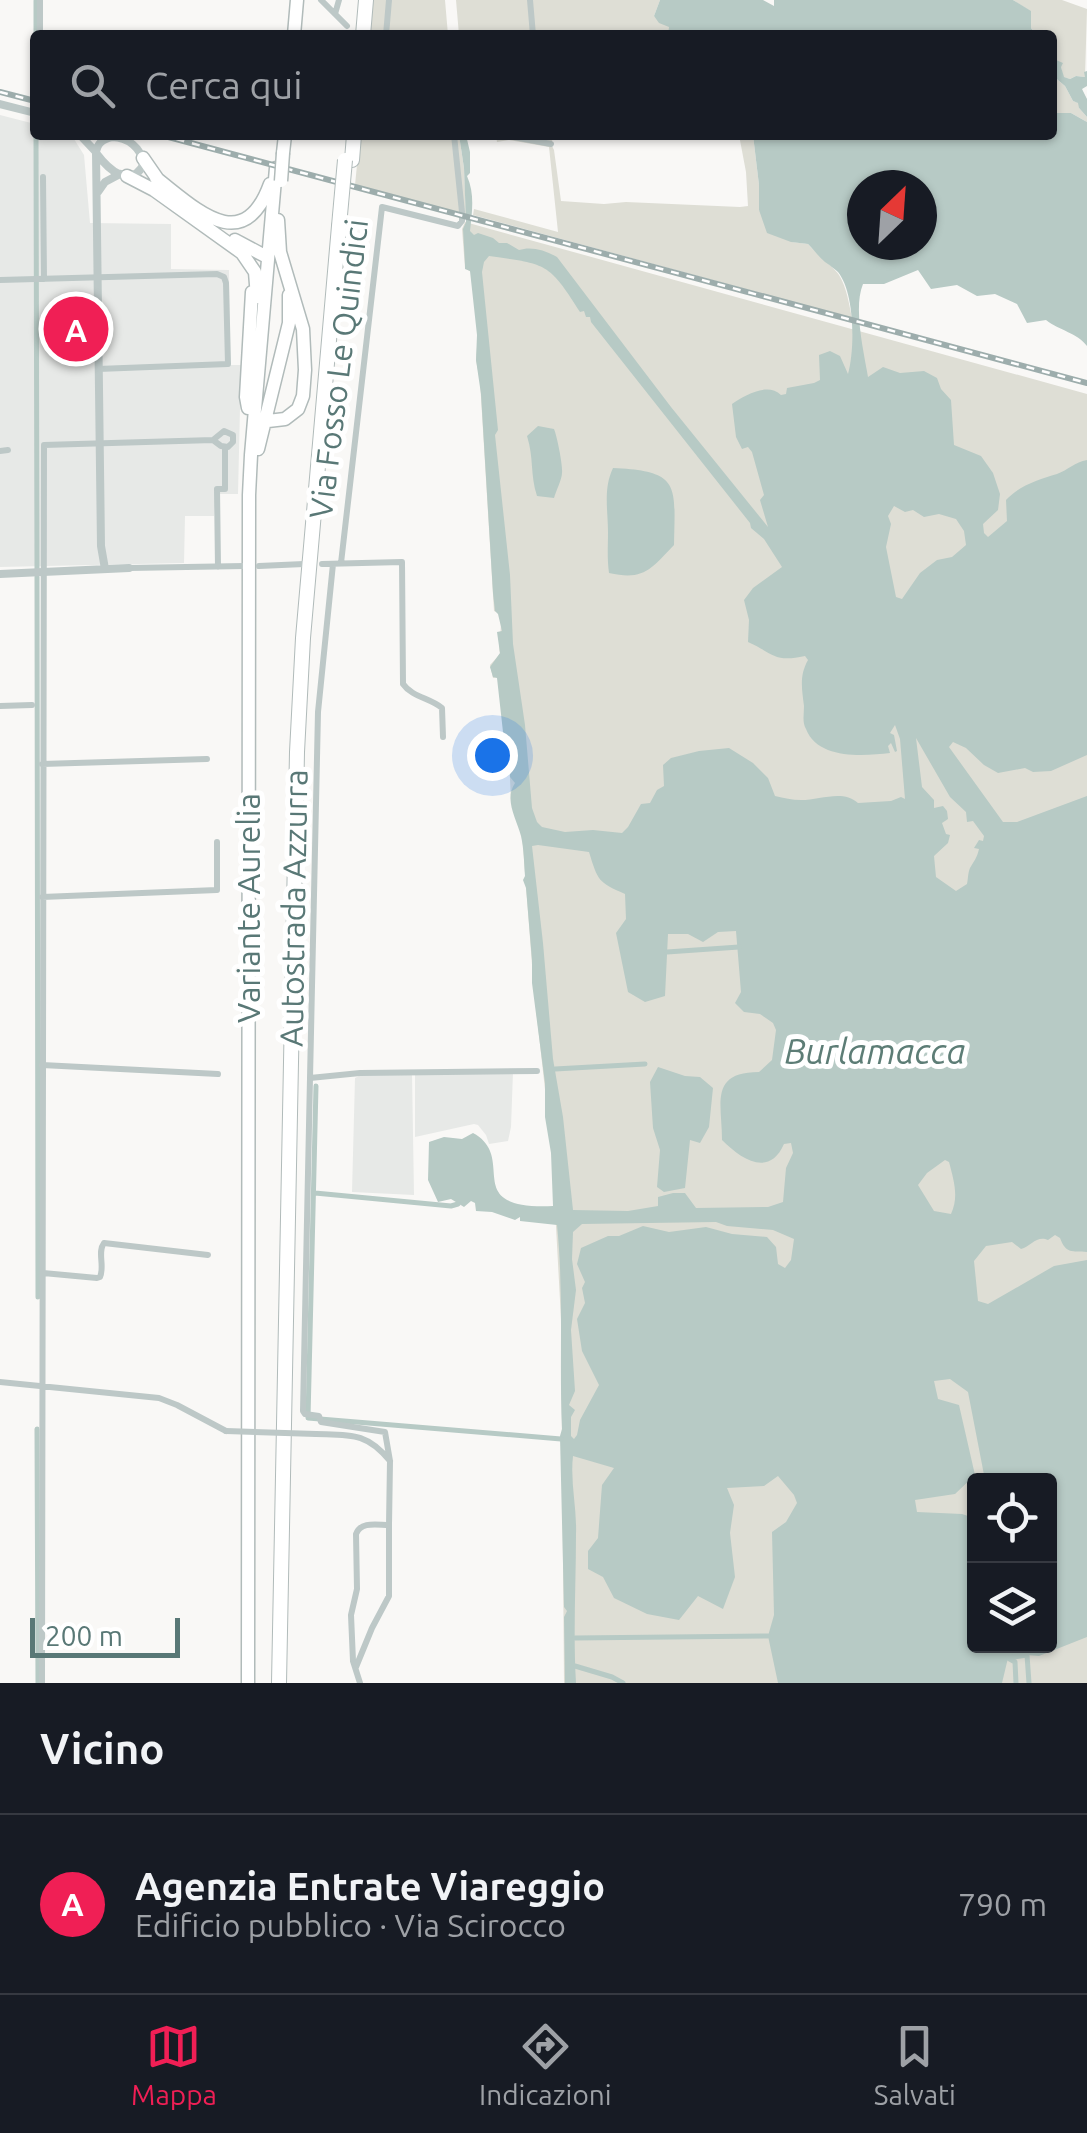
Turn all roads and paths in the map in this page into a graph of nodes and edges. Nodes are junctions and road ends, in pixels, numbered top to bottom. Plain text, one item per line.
1 (40, 0) edge
2 (294, 0) edge
3 (320, 0) edge
4 (340, 0) edge
5 (362, 0) edge
6 (389, 0) edge
7 (530, 0) edge
8 (336, 14) junction
9 (40, 30) edge
10 (291, 30) edge
11 (353, 30) edge
12 (355, 30) edge
13 (386, 30) edge
14 (533, 30) edge
15 (0, 104) edge
16 (30, 111) edge
17 (85, 140) edge
18 (103, 140) edge
19 (123, 140) edge
20 (281, 140) edge
21 (350, 140) edge
22 (454, 140) edge
23 (544, 140) edge
24 (551, 144) dead end
25 (96, 152) junction
26 (143, 158) junction
27 (123, 175) junction
28 (43, 177) dead end
29 (276, 177) junction
30 (156, 178) junction
31 (96, 196) junction
32 (278, 214) junction
33 (204, 225) junction
34 (264, 256) dead end
35 (277, 268) dead end
36 (98, 277) junction
37 (39, 279) junction
38 (0, 280) edge
39 (98, 369) junction
40 (248, 408) dead end
41 (268, 421) dead end
42 (212, 440) junction
43 (100, 443) junction
44 (225, 448) junction
45 (254, 452) junction
46 (101, 560) junction
47 (337, 563) junction
48 (304, 564) dead end
49 (322, 564) dead end
50 (244, 566) dead end
51 (259, 566) dead end
52 (218, 567) junction
53 (128, 568) junction
54 (44, 572) junction
55 (0, 574) edge
56 (32, 705) dead end
57 (0, 706) edge
58 (444, 737) dead end
59 (207, 759) dead end
60 (42, 764) junction
61 (217, 842) dead end
62 (42, 898) junction
63 (42, 1065) junction
64 (537, 1070) dead end
65 (218, 1074) dead end
66 (310, 1078) junction
67 (208, 1254) dead end
68 (43, 1272) junction
69 (0, 1382) edge
70 (42, 1384) junction
71 (390, 1461) junction
72 (389, 1525) junction
73 (356, 1668) junction
74 (42, 1683) edge
75 (250, 1683) edge
76 (283, 1683) edge
77 (360, 1683) edge

1 - 9 street
2 - 10 highway
3 - 8 street
4 - 8 street
5 - 12 highway
6 - 13 street
7 - 14 street
8 - 11 street
15 - 16 street
17 - 25 street
18 - 25 street
19 - 26 street
20 - 29 highway, Variante Aurelia, bridge
21 - 76 highway, Autostrada Azzurra, bridge
22 - 47 street, Via Fosso Le Quindici
23 - 24 street
25 - 27 street
25 - 31 street
26 - 27 street
26 - 30 highway
27 - 31 street
27 - 33 highway
28 - 37 street
29 - 30 highway
29 - 32 highway, Variante Aurelia
29 - 45 highway, Variante Aurelia
30 - 33 highway
31 - 36 street
32 - 41 highway
32 - 45 highway, Variante Aurelia
33 - 34 highway
33 - 40 highway
33 - 45 highway
35 - 45 highway
36 - 37 street
36 - 39 street
36 - 39 street
37 - 38 street
39 - 43 street
42 - 43 street
42 - 44 street
42 - 44 street
43 - 46 street
43 - 54 street
44 - 52 street
45 - 75 highway, Variante Aurelia
46 - 53 street
46 - 53 street
46 - 54 street
47 - 49 street
47 - 58 street
47 - 66 street
48 - 51 street
50 - 52 street
52 - 53 street
54 - 55 street
54 - 60 street
56 - 57 street
59 - 60 street
60 - 62 street
61 - 62 street
62 - 63 street
63 - 65 street
63 - 68 street
64 - 66 street
66 - 71 street
67 - 68 street
68 - 70 street
69 - 70 street
70 - 71 street, bridge
70 - 74 street
71 - 72 street
72 - 73 street
72 - 73 street
73 - 77 street

